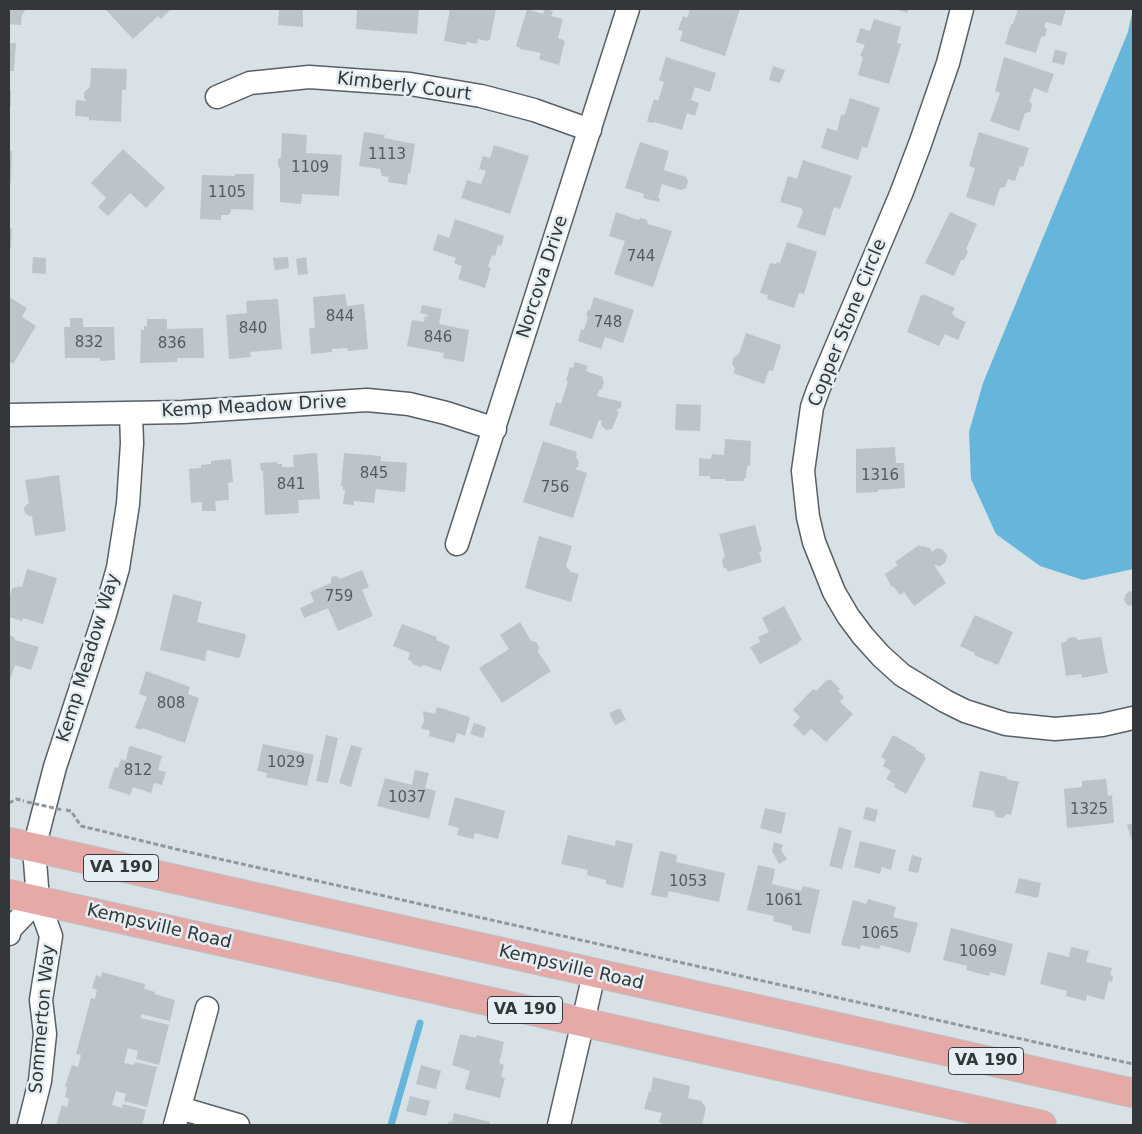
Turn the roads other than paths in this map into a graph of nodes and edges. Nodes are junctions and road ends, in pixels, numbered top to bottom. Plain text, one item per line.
1 (628, 9) edge
2 (962, 9) edge
3 (217, 97) dead end
4 (590, 130) junction
5 (131, 413) junction
6 (9, 415) edge
7 (495, 429) junction
8 (457, 544) dead end
9 (1133, 718) edge
10 (22, 845) edge
11 (9, 894) edge
12 (38, 900) junction
13 (9, 934) edge
14 (594, 974) junction
15 (207, 1008) dead end
16 (583, 1023) junction
17 (1133, 1094) edge
18 (177, 1117) edge
19 (29, 1125) edge
20 (238, 1125) edge
21 (559, 1125) edge
22 (1042, 1125) edge

1 - 4 street, Norcova Drive
2 - 9 street, Copper Stone Circle
3 - 4 street, Kimberly Court
4 - 7 street, Norcova Drive
5 - 6 street, Kemp Meadow Drive
5 - 7 street, Kemp Meadow Drive
5 - 10 street, Kemp Meadow Way
7 - 8 street, Norcova Drive
10 - 12 street, Kemp Meadow Way
10 - 14 main road, Kempsville Road / VA 190
11 - 12 main road, Kempsville Road / VA 190
12 - 13 street
12 - 16 main road, Kempsville Road / VA 190
12 - 19 street, Sommerton Way
14 - 16 street
14 - 17 main road, Kempsville Road / VA 190
15 - 18 street
16 - 21 street
16 - 22 main road, Kempsville Road / VA 190
18 - 20 street

